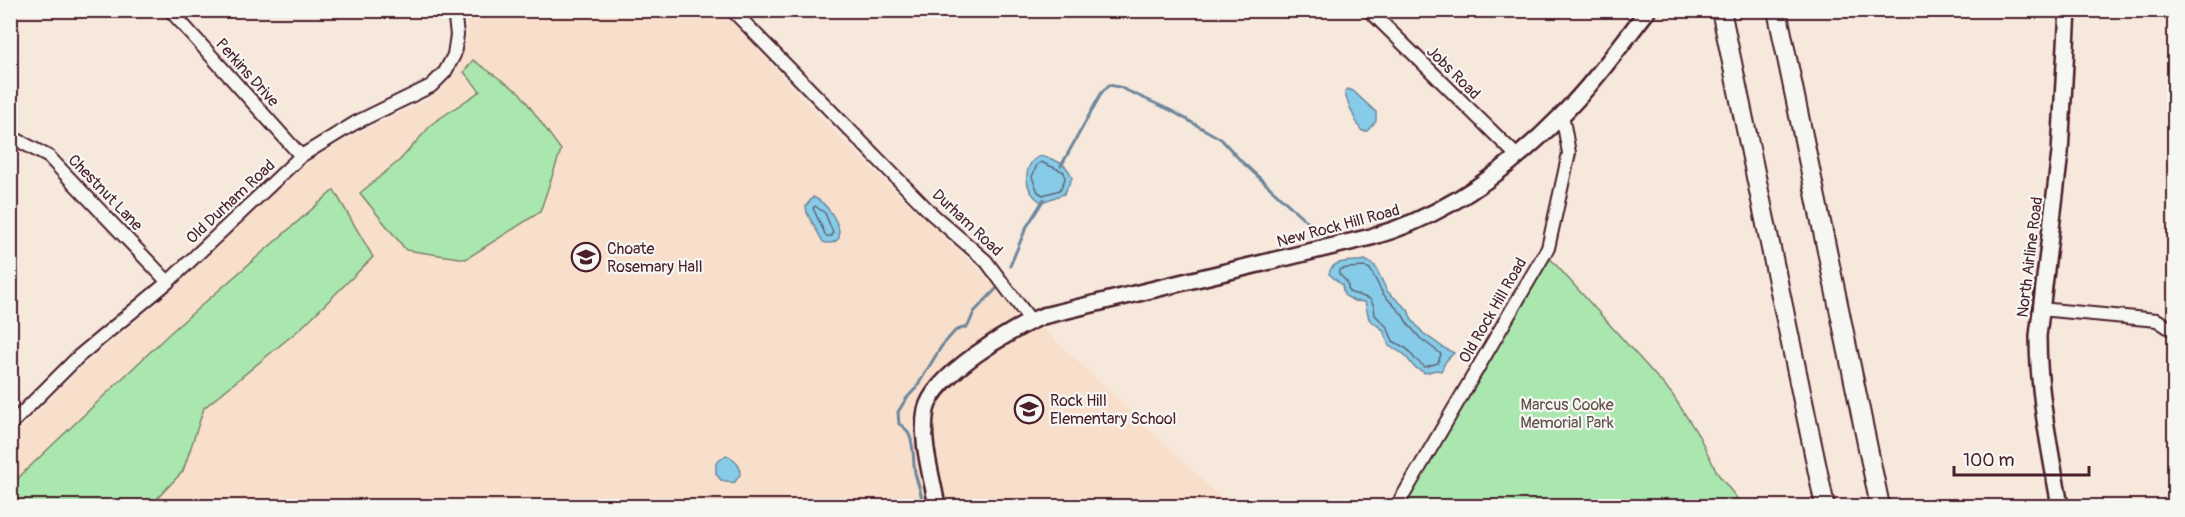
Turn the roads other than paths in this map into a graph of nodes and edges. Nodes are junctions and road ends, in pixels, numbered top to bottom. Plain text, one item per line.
1 (170, 10) edge
2 (454, 10) edge
3 (732, 10) edge
4 (1369, 10) edge
5 (1648, 10) edge
6 (1721, 10) edge
7 (1777, 10) edge
8 (2068, 10) edge
9 (1562, 114) junction
10 (10, 136) edge
11 (301, 156) junction
12 (1517, 156) junction
13 (168, 282) junction
14 (2040, 309) junction
15 (1031, 321) junction
16 (2175, 331) edge
17 (10, 425) edge
18 (937, 507) edge
19 (1397, 507) edge
20 (1825, 507) edge
21 (1880, 507) edge
22 (2060, 507) edge

1 - 11 street, Perkins Drive
2 - 11 street, Old Durham Road
3 - 15 street, Durham Road
4 - 12 street, Jobs Road
5 - 9 main road, New Rock Hill Road
6 - 20 highway
7 - 21 highway
8 - 14 main road, North Airline Road
9 - 12 main road, New Rock Hill Road
9 - 19 street, Old Rock Hill Road
10 - 13 street, Chestnut Lane
11 - 13 street, Old Durham Road
12 - 15 main road, New Rock Hill Road
13 - 17 street, Old Durham Road
14 - 16 street
14 - 22 main road, North Airline Road
15 - 18 main road

